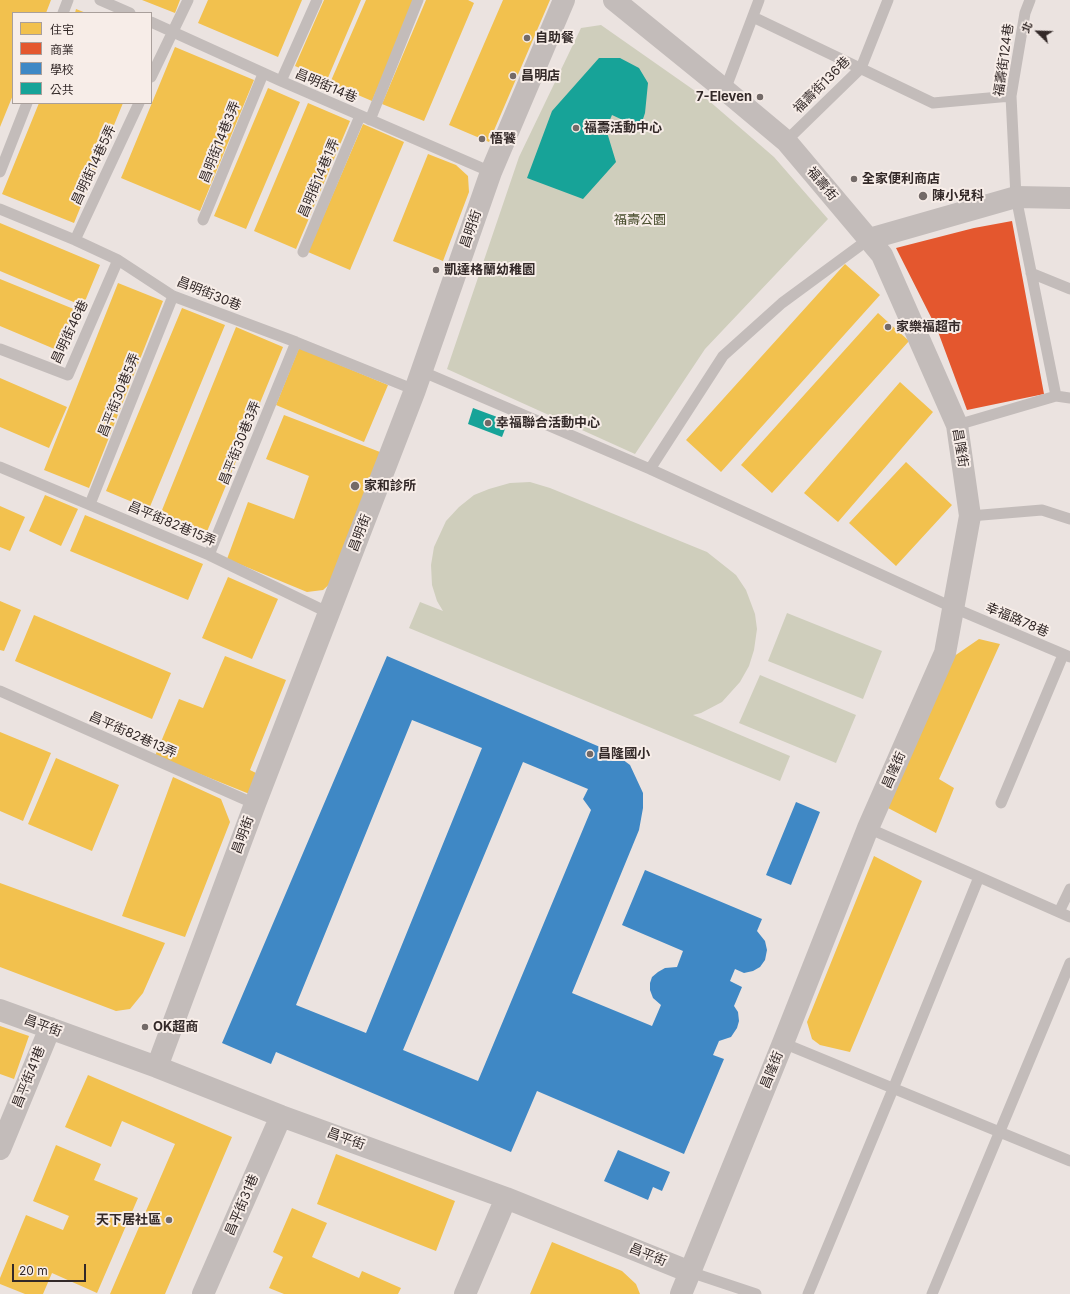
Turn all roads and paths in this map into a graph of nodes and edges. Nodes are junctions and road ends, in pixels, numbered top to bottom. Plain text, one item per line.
1 (68, 0) edge
2 (100, 0) edge
3 (188, 0) edge
4 (317, 0) edge
5 (418, 0) edge
6 (564, 0) edge
7 (614, 0) edge
8 (759, 0) edge
9 (888, 0) edge
10 (1030, 0) edge
11 (63, 12) edge
12 (128, 12) edge
13 (753, 17) junction
14 (152, 22) edge
15 (172, 32) junction
16 (861, 68) junction
17 (263, 74) junction
18 (152, 75) edge
19 (281, 82) junction
20 (725, 90) junction
21 (1011, 96) junction
22 (27, 104) edge
23 (139, 104) edge
24 (365, 118) junction
25 (786, 141) junction
26 (0, 172) edge
27 (490, 172) junction
28 (1016, 197) junction
29 (1070, 198) edge
30 (0, 209) edge
31 (203, 220) dead end
32 (869, 239) junction
33 (75, 240) junction
34 (303, 252) dead end
35 (118, 260) junction
36 (1031, 273) junction
37 (1070, 289) edge
38 (173, 296) junction
39 (296, 342) junction
40 (0, 349) edge
41 (418, 381) junction
42 (1056, 396) junction
43 (1070, 398) edge
44 (957, 425) junction
45 (0, 467) edge
46 (650, 469) junction
47 (90, 504) junction
48 (970, 516) junction
49 (1070, 519) edge
50 (209, 555) junction
51 (954, 608) junction
52 (329, 613) junction
53 (1067, 656) edge
54 (0, 691) edge
55 (1001, 803) dead end
56 (255, 804) junction
57 (868, 828) junction
58 (979, 877) junction
59 (1070, 889) edge
60 (1059, 912) junction
61 (1070, 917) edge
62 (1070, 963) edge
63 (0, 1010) edge
64 (50, 1028) junction
65 (783, 1043) junction
66 (158, 1067) junction
67 (893, 1089) junction
68 (281, 1116) junction
69 (1000, 1133) junction
70 (0, 1149) edge
71 (1070, 1161) edge
72 (506, 1198) junction
73 (690, 1272) junction
74 (203, 1294) edge
75 (465, 1294) edge
76 (680, 1294) edge
77 (756, 1294) edge
78 (808, 1294) edge
79 (932, 1294) edge

1 - 11 lane
2 - 12 lane
3 - 15 lane
4 - 19 lane
5 - 24 lane, 昌明街14巷1弄
6 - 27 street, 昌明街
7 - 20 street, 福壽街
8 - 13 lane
9 - 16 lane, 福壽街136巷
10 - 21 lane, 福壽街124巷
13 - 16 lane
13 - 20 lane
14 - 15 lane, 昌明街14巷
15 - 17 lane, 昌明街14巷
15 - 18 lane
16 - 21 lane
16 - 25 lane, 福壽街136巷
17 - 19 lane, 昌明街14巷
17 - 31 lane, 昌明街14巷3弄
19 - 24 lane, 昌明街14巷
20 - 25 street, 福壽街
21 - 28 lane, 福壽街124巷
22 - 26 lane
23 - 33 lane, 昌明街14巷5弄
24 - 27 lane, 昌明街14巷
24 - 34 lane, 昌明街14巷1弄
25 - 32 street, 福壽街
27 - 41 street, 昌明街
28 - 29 street
28 - 32 street
28 - 36 lane, 福壽街124巷
30 - 33 lane, 昌明街30巷
32 - 44 street, 昌隆街
32 - 46 lane
33 - 35 lane, 昌明街30巷
35 - 38 lane, 昌明街30巷
35 - 40 lane, 昌明街46巷
36 - 37 lane
36 - 42 lane, 福壽街124巷
38 - 39 lane, 昌明街30巷
38 - 47 lane, 昌平街30巷5弄
39 - 41 lane, 昌明街30巷
39 - 50 lane, 昌平街30巷3弄
41 - 46 lane, 昌明街30巷
41 - 52 street, 昌明街
42 - 43 lane
42 - 44 lane
44 - 48 street, 昌隆街
45 - 47 lane, 昌平街82巷15弄
46 - 51 lane, 幸福路78巷
47 - 50 lane, 昌平街82巷15弄
48 - 49 lane
48 - 51 street, 昌隆街
50 - 52 lane, 昌平街82巷15弄
51 - 53 lane, 幸福路78巷
51 - 57 street, 昌隆街
52 - 56 street, 昌明街
53 - 55 lane
54 - 56 lane, 昌平街82巷13弄
56 - 66 street, 昌明街
57 - 58 lane
57 - 65 street, 昌隆街
58 - 60 lane
58 - 67 lane
59 - 60 lane
60 - 61 lane
62 - 69 lane
63 - 64 street, 昌平街
64 - 66 street, 昌平街
64 - 70 street, 昌平街41巷
65 - 67 lane
65 - 73 street, 昌隆街
66 - 68 street, 昌平街
67 - 69 lane
67 - 78 lane
68 - 72 street, 昌平街
68 - 74 street, 昌平街31巷
69 - 71 lane
69 - 79 lane
72 - 73 street, 昌平街
72 - 75 street
73 - 76 street, 昌隆街
73 - 77 lane

